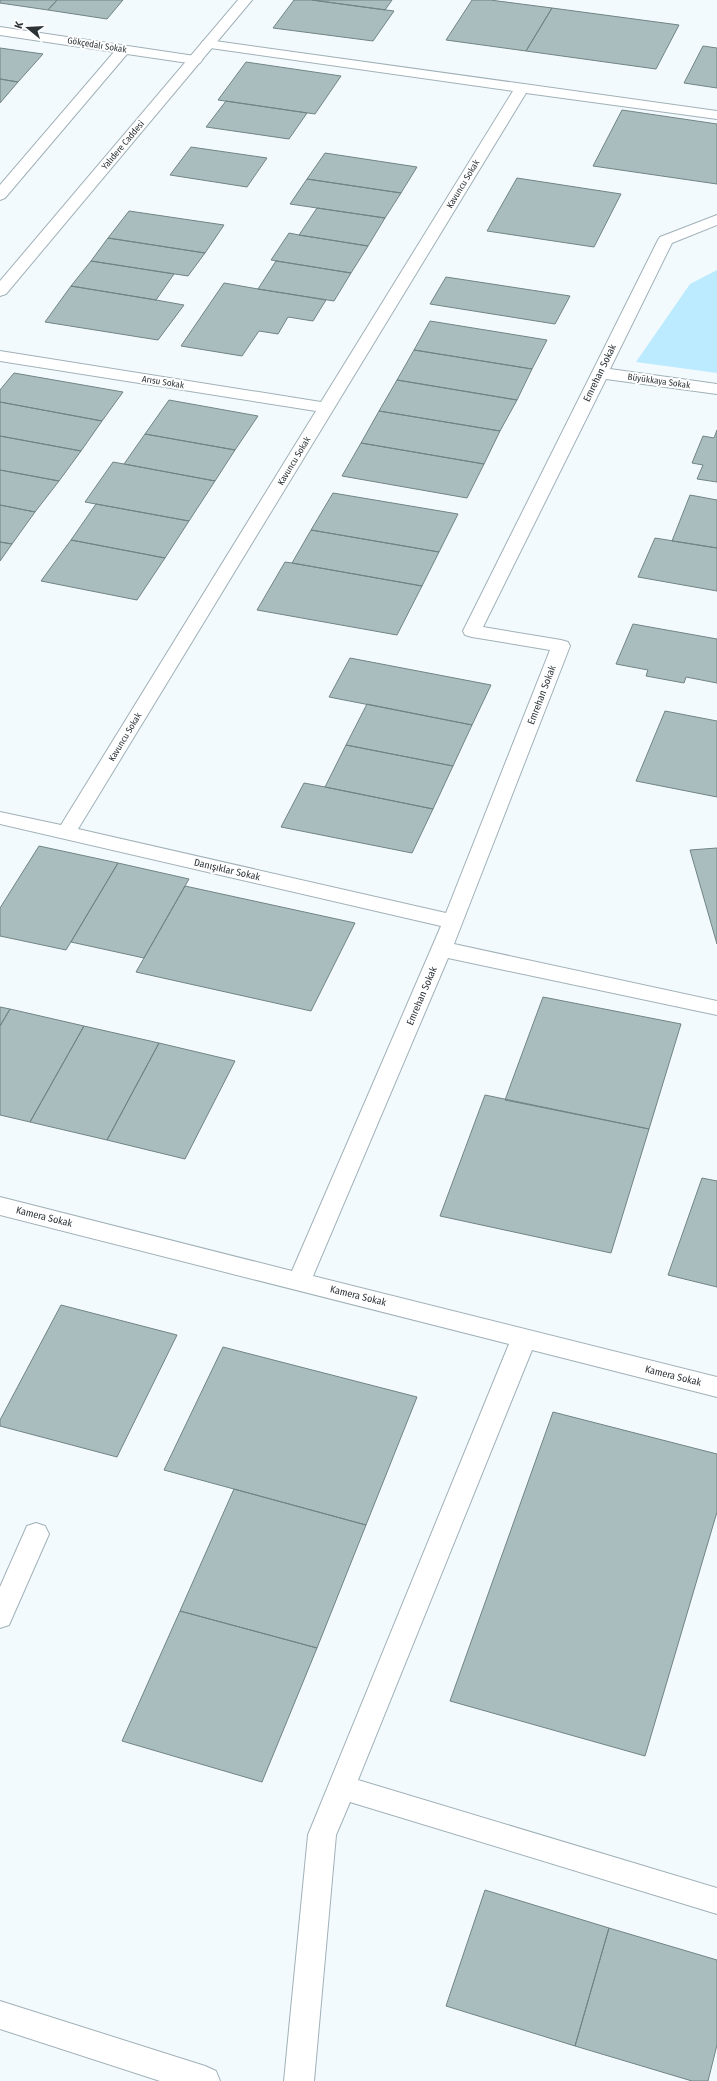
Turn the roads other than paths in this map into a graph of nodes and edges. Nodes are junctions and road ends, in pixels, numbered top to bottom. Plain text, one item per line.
1 (245, 0) edge
2 (0, 31) edge
3 (208, 44) junction
4 (124, 49) junction
5 (195, 60) junction
6 (522, 88) junction
7 (717, 115) edge
8 (0, 196) edge
9 (717, 220) edge
10 (0, 291) edge
11 (0, 356) edge
12 (600, 373) junction
13 (717, 389) edge
14 (326, 408) junction
15 (0, 818) edge
16 (66, 833) junction
17 (454, 922) junction
18 (442, 949) junction
19 (717, 1008) edge
20 (0, 1206) edge
21 (299, 1281) junction
22 (524, 1338) junction
23 (717, 1387) edge
24 (36, 1534) dead end
25 (0, 1617) edge
26 (342, 1787) junction
27 (717, 1901) edge
28 (0, 2015) edge
29 (205, 2081) edge
30 (299, 2081) edge

1 - 3 street, Yalıdere Caddesi
2 - 4 street, Gökçedalı Sokak
3 - 5 street, Yalıdere Caddesi
3 - 6 street
4 - 5 street, Gökçedalı Sokak
4 - 8 street
5 - 10 street, Yalıdere Caddesi
6 - 7 street
6 - 14 street, Kavuncu Sokak
9 - 12 street, Emrehan Sokak
11 - 14 street, Arısu Sokak
12 - 13 street, Büyükkaya Sokak
12 - 17 street, Emrehan Sokak
14 - 16 street, Kavuncu Sokak
15 - 16 street, Danışıklar Sokak
16 - 17 street, Danışıklar Sokak
17 - 18 street, Emrehan Sokak
18 - 19 street
18 - 21 street, Emrehan Sokak
20 - 21 street, Kamera Sokak
21 - 22 street, Kamera Sokak
22 - 23 street, Kamera Sokak
22 - 26 street
24 - 25 street
26 - 27 street
26 - 30 street
28 - 29 street

